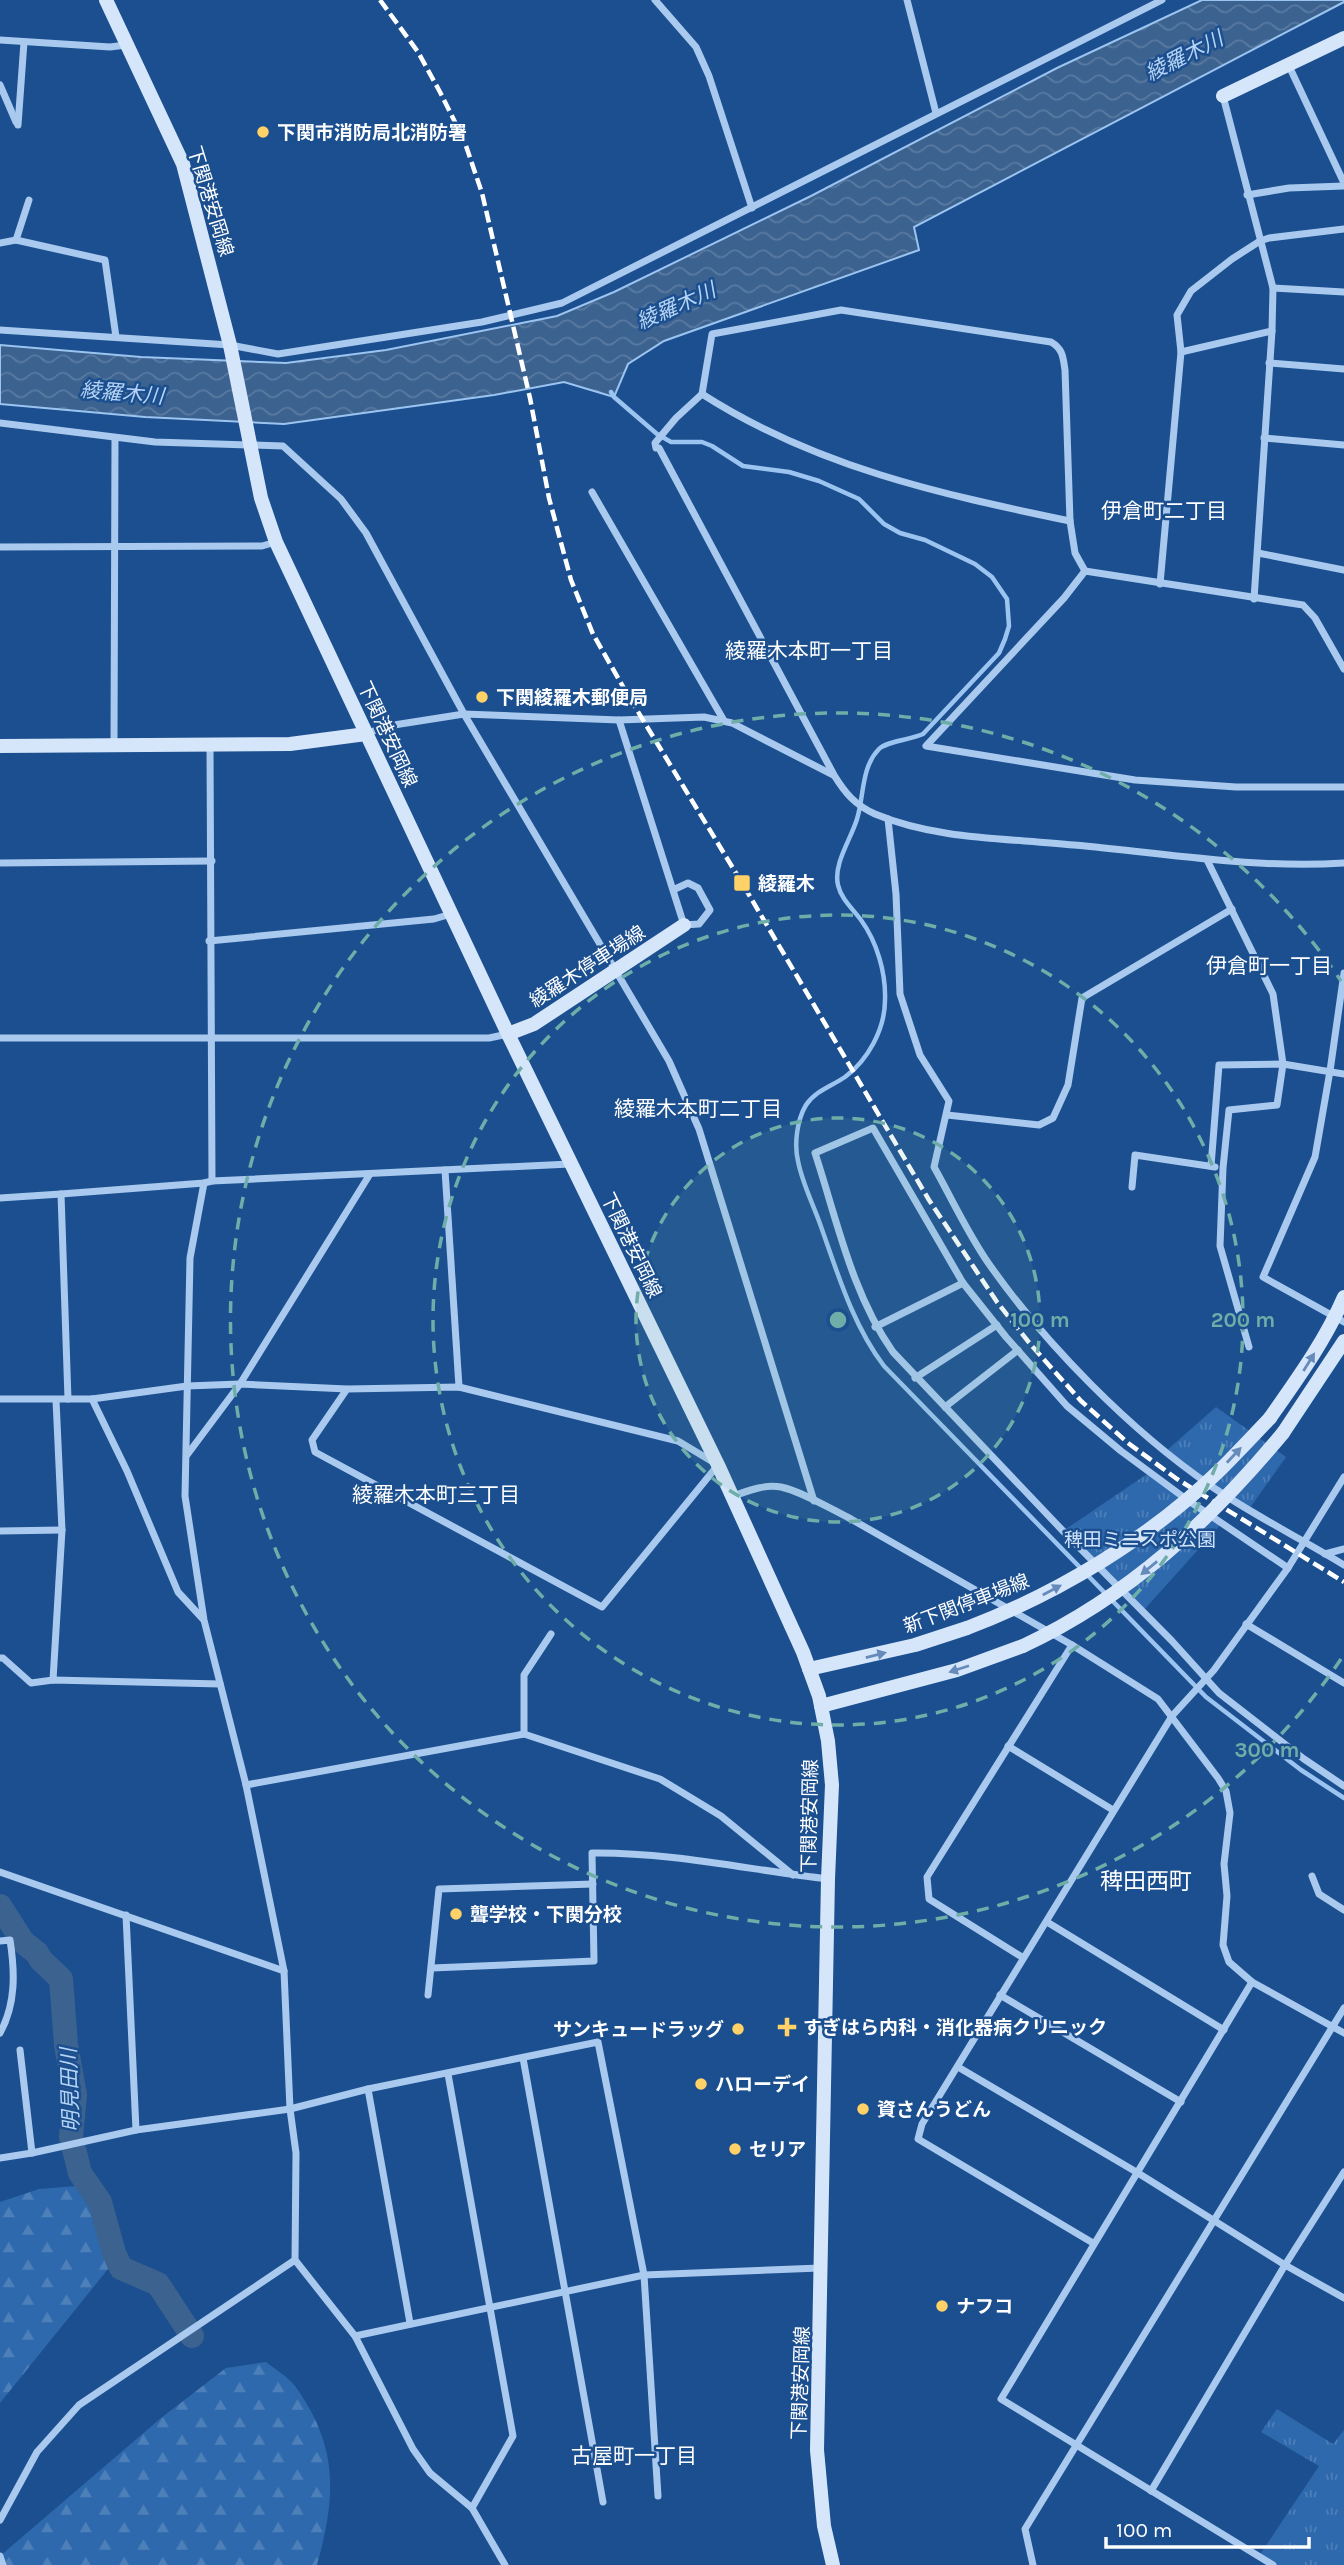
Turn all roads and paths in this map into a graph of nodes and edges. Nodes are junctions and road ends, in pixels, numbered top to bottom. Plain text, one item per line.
1 (106, 0) edge
2 (654, 0) edge
3 (907, 0) edge
4 (1162, 0) edge
5 (1344, 38) edge
6 (0, 40) edge
7 (24, 42) junction
8 (126, 45) junction
9 (1289, 66) junction
10 (0, 85) edge
11 (1223, 96) joint
12 (936, 113) junction
13 (1344, 185) edge
14 (1247, 195) junction
15 (29, 200) dead end
16 (752, 208) junction
17 (1344, 229) edge
18 (16, 240) junction
19 (1260, 241) junction
20 (0, 243) edge
21 (1273, 288) junction
22 (1344, 292) edge
23 (0, 330) edge
24 (1272, 331) junction
25 (116, 337) junction
26 (231, 349) junction
27 (1181, 352) junction
28 (1269, 363) junction
29 (1344, 369) edge
30 (702, 394) junction
31 (0, 423) edge
32 (115, 438) junction
33 (1264, 438) junction
34 (249, 441) junction
35 (1344, 445) edge
36 (592, 492) dead end
37 (1070, 521) junction
38 (276, 542) junction
39 (0, 547) edge
40 (115, 547) junction
41 (1258, 553) junction
42 (1344, 570) edge
43 (1085, 571) junction
44 (1160, 584) junction
45 (1254, 599) junction
46 (1344, 669) edge
47 (464, 714) junction
48 (723, 719) junction
49 (619, 720) junction
50 (366, 733) junction
51 (114, 745) junction
52 (210, 745) junction
53 (0, 746) edge
54 (834, 775) junction
55 (1344, 788) edge
56 (888, 819) junction
57 (1207, 860) junction
58 (212, 861) junction
59 (0, 863) edge
60 (1344, 863) edge
61 (673, 890) junction
62 (1233, 909) junction
63 (452, 914) junction
64 (684, 925) junction
65 (209, 941) junction
66 (614, 971) junction
67 (1344, 973) edge
68 (508, 1034) junction
69 (212, 1037) junction
70 (0, 1038) edge
71 (1283, 1064) junction
72 (1330, 1071) junction
73 (1344, 1074) edge
74 (947, 1115) junction
75 (571, 1164) junction
76 (1211, 1166) junction
77 (1223, 1168) junction
78 (445, 1170) junction
79 (370, 1174) junction
80 (208, 1182) junction
81 (1132, 1187) dead end
82 (61, 1194) junction
83 (0, 1198) edge
84 (963, 1283) junction
85 (1344, 1297) edge
86 (1339, 1320) edge
87 (997, 1325) junction
88 (875, 1327) junction
89 (1344, 1341) edge
90 (1249, 1347) dead end
91 (1018, 1350) junction
92 (915, 1378) junction
93 (240, 1384) junction
94 (187, 1385) junction
95 (459, 1387) junction
96 (347, 1388) junction
97 (0, 1399) edge
98 (68, 1399) junction
99 (92, 1399) junction
100 (56, 1400) junction
101 (945, 1407) junction
102 (186, 1456) junction
103 (718, 1465) junction
104 (1344, 1477) edge
105 (733, 1496) junction
106 (814, 1501) junction
107 (62, 1530) junction
108 (0, 1531) edge
109 (1304, 1542) junction
110 (1344, 1549) edge
111 (1325, 1554) junction
112 (1344, 1565) edge
113 (1289, 1568) junction
114 (204, 1620) junction
115 (1246, 1624) junction
116 (551, 1634) dead end
117 (1072, 1644) junction
118 (0, 1658) edge
119 (809, 1669) junction
120 (53, 1680) junction
121 (1204, 1681) junction
122 (1344, 1683) edge
123 (220, 1684) junction
124 (821, 1706) junction
125 (1172, 1716) junction
126 (524, 1734) junction
127 (1008, 1746) junction
128 (246, 1785) junction
129 (1344, 1786) edge
130 (1113, 1810) junction
131 (0, 1872) edge
132 (793, 1875) junction
133 (1312, 1876) dead end
134 (828, 1879) junction
135 (593, 1884) junction
136 (1344, 1910) edge
137 (126, 1915) junction
138 (1047, 1922) junction
139 (0, 1941) edge
140 (1023, 1957) junction
141 (432, 1968) junction
142 (284, 1971) junction
143 (1252, 1982) junction
144 (428, 1995) dead end
145 (1000, 1996) junction
146 (1344, 2008) edge
147 (1333, 2026) junction
148 (1224, 2030) junction
149 (0, 2033) edge
150 (1344, 2033) edge
151 (20, 2050) dead end
152 (523, 2057) junction
153 (958, 2067) junction
154 (448, 2074) junction
155 (368, 2089) junction
156 (1181, 2102) junction
157 (290, 2109) junction
158 (136, 2130) junction
159 (32, 2153) junction
160 (0, 2158) edge
161 (1344, 2172) edge
162 (1138, 2173) junction
163 (1216, 2220) junction
164 (1093, 2243) junction
165 (295, 2260) junction
166 (1285, 2265) junction
167 (822, 2268) junction
168 (645, 2275) junction
169 (566, 2294) junction
170 (1344, 2298) edge
171 (489, 2307) junction
172 (410, 2323) junction
173 (355, 2336) junction
174 (1077, 2445) junction
175 (1151, 2491) junction
176 (658, 2496) dead end
177 (603, 2502) dead end
178 (472, 2508) junction
179 (0, 2520) edge
180 (0, 2556) edge
181 (3, 2565) edge
182 (505, 2565) edge
183 (833, 2565) edge
184 (1032, 2565) edge
185 (1273, 2565) edge

1 - 8 main road, 下関港安岡線
2 - 16 street
3 - 12 street
4 - 12 street
5 - 9 main road
6 - 7 street
7 - 8 street
7 - 10 street
8 - 26 main road, 下関港安岡線
9 - 11 main road
9 - 13 street
11 - 14 street
12 - 16 street
13 - 14 street
14 - 19 street
15 - 18 street
16 - 26 street
17 - 19 street
18 - 20 street
18 - 25 street
19 - 21 street
19 - 27 street
21 - 22 street
21 - 24 street
23 - 25 street
24 - 27 street
24 - 28 street
25 - 26 street
26 - 34 main road, 下関港安岡線
27 - 44 street
28 - 29 street
28 - 33 street
30 - 37 street
30 - 37 street
30 - 54 street
31 - 32 street
32 - 34 street
32 - 40 street
33 - 35 street
33 - 41 street
34 - 38 main road, 下関港安岡線
34 - 47 street
36 - 48 street
37 - 43 street
38 - 40 street
38 - 50 main road, 下関港安岡線
39 - 40 street
40 - 51 street
41 - 42 street
41 - 45 street
43 - 44 street
43 - 55 street
44 - 45 street
45 - 46 street
47 - 49 street
47 - 50 street
47 - 66 street
48 - 49 street
48 - 54 street
49 - 61 street
50 - 52 main road
50 - 63 main road, 下関港安岡線
51 - 52 main road
51 - 53 main road
52 - 58 street
54 - 56 street
56 - 57 street
56 - 74 street
57 - 60 street
57 - 62 street
58 - 59 street
58 - 65 street
61 - 64 street
61 - 64 street
62 - 71 street
62 - 74 street
63 - 65 street
63 - 68 main road, 下関港安岡線
64 - 66 main road, 綾羅木停車場線
65 - 69 street
66 - 68 main road, 綾羅木停車場線
66 - 106 street
67 - 72 street
68 - 69 street
68 - 75 main road, 下関港安岡線
69 - 70 street
69 - 80 street
71 - 72 street
71 - 76 street
71 - 77 street
72 - 73 street
72 - 86 street
74 - 109 street
75 - 78 street
75 - 103 main road, 下関港安岡線
76 - 77 street
76 - 81 street
77 - 90 street
78 - 79 street
78 - 95 street
79 - 80 street
79 - 93 street
80 - 82 street
80 - 94 street
82 - 83 street
82 - 98 street
84 - 87 street
84 - 88 street
84 - 88 street
85 - 86 main road, 新下関停車場線
119 -> 86 main road, 新下関停車場線, bridge
87 - 91 street
87 - 92 street
88 - 92 street
89 -> 124 main road, bridge
91 - 101 street
91 - 113 street
92 - 101 street
93 - 94 street
93 - 96 street
93 - 102 street
94 - 99 street
94 - 102 street
95 - 96 street
95 - 103 street
96 - 103 street
97 - 100 street
98 - 99 street
98 - 100 street
99 - 114 street
100 - 107 street
101 - 121 street
102 - 114 street
103 - 105 main road, 下関港安岡線
104 - 109 street
105 - 106 street
105 - 119 main road, 下関港安岡線
106 - 117 street
107 - 108 street
107 - 120 street
109 - 111 street
109 - 113 street
110 - 111 street
111 - 112 street
113 - 115 street
114 - 123 street
115 - 121 street
115 - 122 street
116 - 126 street
117 - 125 street
117 - 127 street
118 - 120 street
119 - 124 main road, 下関港安岡線
120 - 123 street
121 - 125 street
121 - 129 street
123 - 128 street
124 - 134 main road, 下関港安岡線
125 - 130 street
125 - 143 street
126 - 128 street
126 - 132 street
127 - 130 street
127 - 140 street
128 - 142 street
130 - 138 street
131 - 137 street
132 - 134 street
132 - 135 street
133 - 136 street
134 - 167 main road, 下関港安岡線
135 - 141 street
135 - 141 street
137 - 142 street
137 - 158 street
138 - 140 street
138 - 148 street
139 - 149 street
140 - 145 street
141 - 144 street
142 - 157 street
143 - 147 street
143 - 148 street
145 - 153 street
145 - 156 street
146 - 147 street
147 - 150 street
147 - 163 street
148 - 156 street
151 - 159 street
152 - 154 street
152 - 168 street
152 - 169 street
153 - 162 street
153 - 164 street
154 - 155 street
154 - 171 street
155 - 157 street
155 - 172 street
156 - 162 street
157 - 158 street
157 - 165 street
158 - 159 street
159 - 160 street
161 - 166 street
162 - 163 street
162 - 164 street
163 - 166 street
163 - 174 street
164 - 174 street
165 - 173 street
165 - 179 street
166 - 170 street
166 - 175 street
167 - 168 street
167 - 183 main road, 下関港安岡線
168 - 169 street
168 - 176 street
169 - 171 street
169 - 177 street
171 - 172 street
171 - 178 street
172 - 173 street
173 - 178 street
174 - 175 street
174 - 184 street
175 - 185 street
178 - 182 street
180 - 181 street

